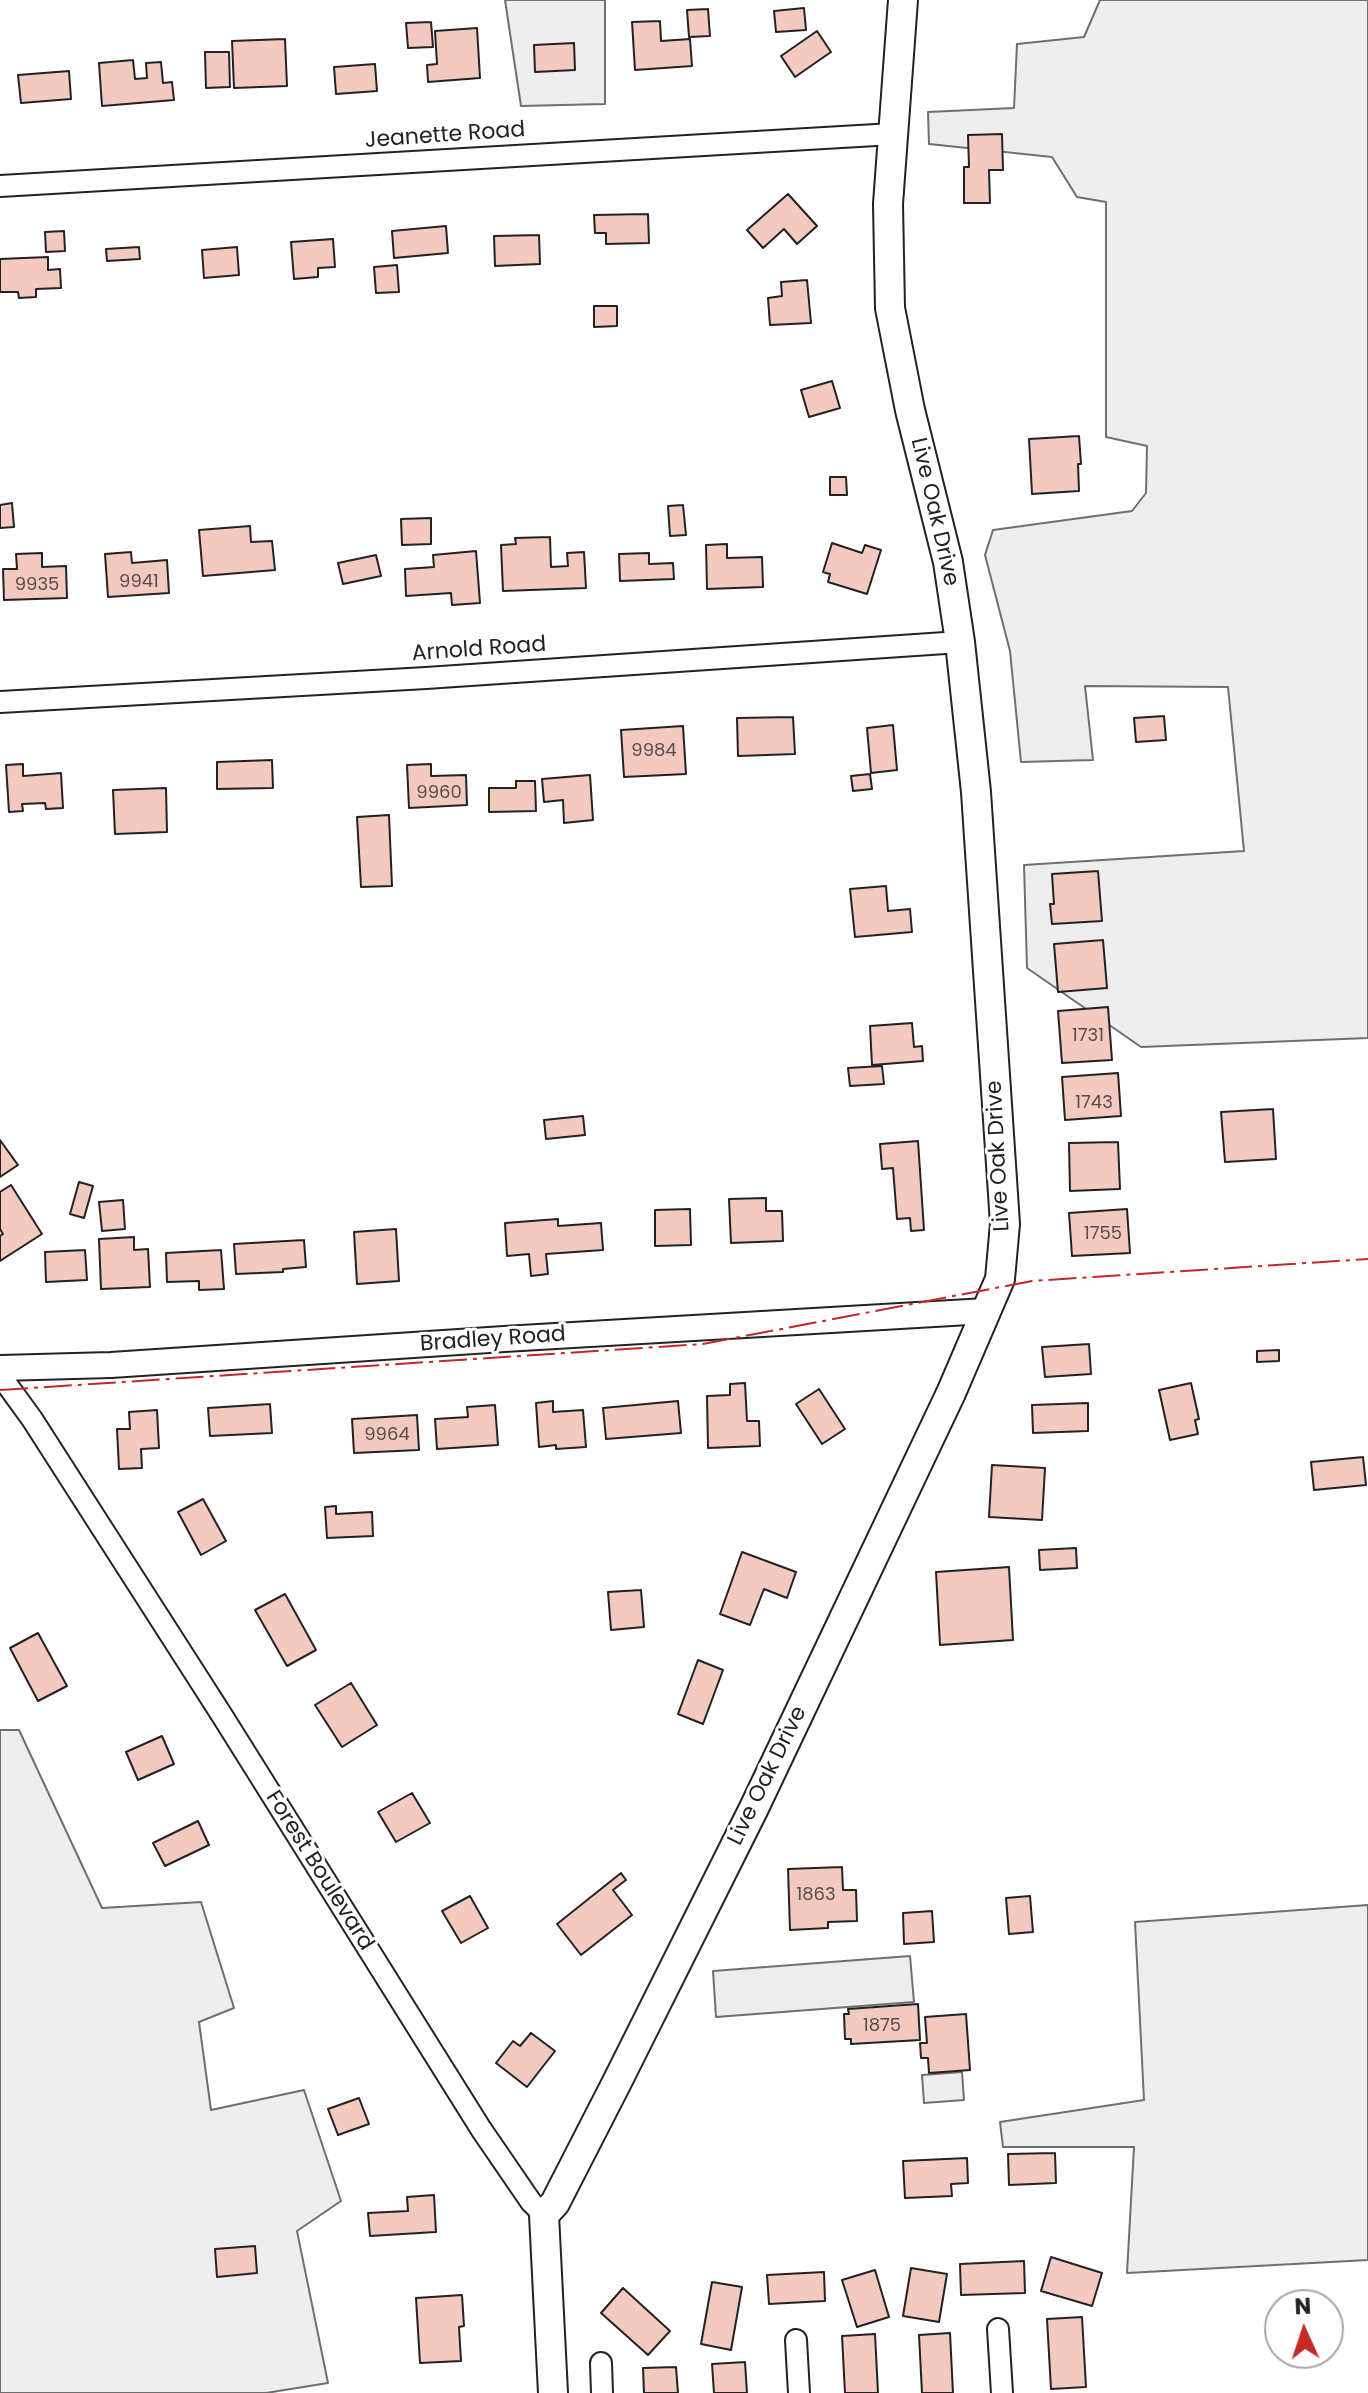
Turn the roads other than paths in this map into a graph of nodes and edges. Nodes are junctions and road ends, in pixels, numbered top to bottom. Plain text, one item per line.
1 (903, 0) edge
2 (893, 134) junction
3 (0, 186) edge
4 (960, 642) junction
5 (0, 702) edge
6 (986, 1311) junction
7 (0, 1368) edge
8 (0, 1375) edge
9 (544, 2215) junction
10 (998, 2329) dead end
11 (796, 2340) dead end
12 (601, 2363) dead end
13 (553, 2393) edge
14 (602, 2393) edge
15 (799, 2393) edge
16 (1002, 2393) edge

1 - 2 main road, Live Oak Drive
2 - 3 street, Jeanette Road
2 - 4 main road, Live Oak Drive
4 - 5 street, Arnold Road
4 - 6 main road, Live Oak Drive
6 - 7 street, Bradley Road
6 - 9 main road, Live Oak Drive
8 - 9 street, Forest Boulevard
9 - 13 main road
10 - 16 street
11 - 15 street
12 - 14 street

